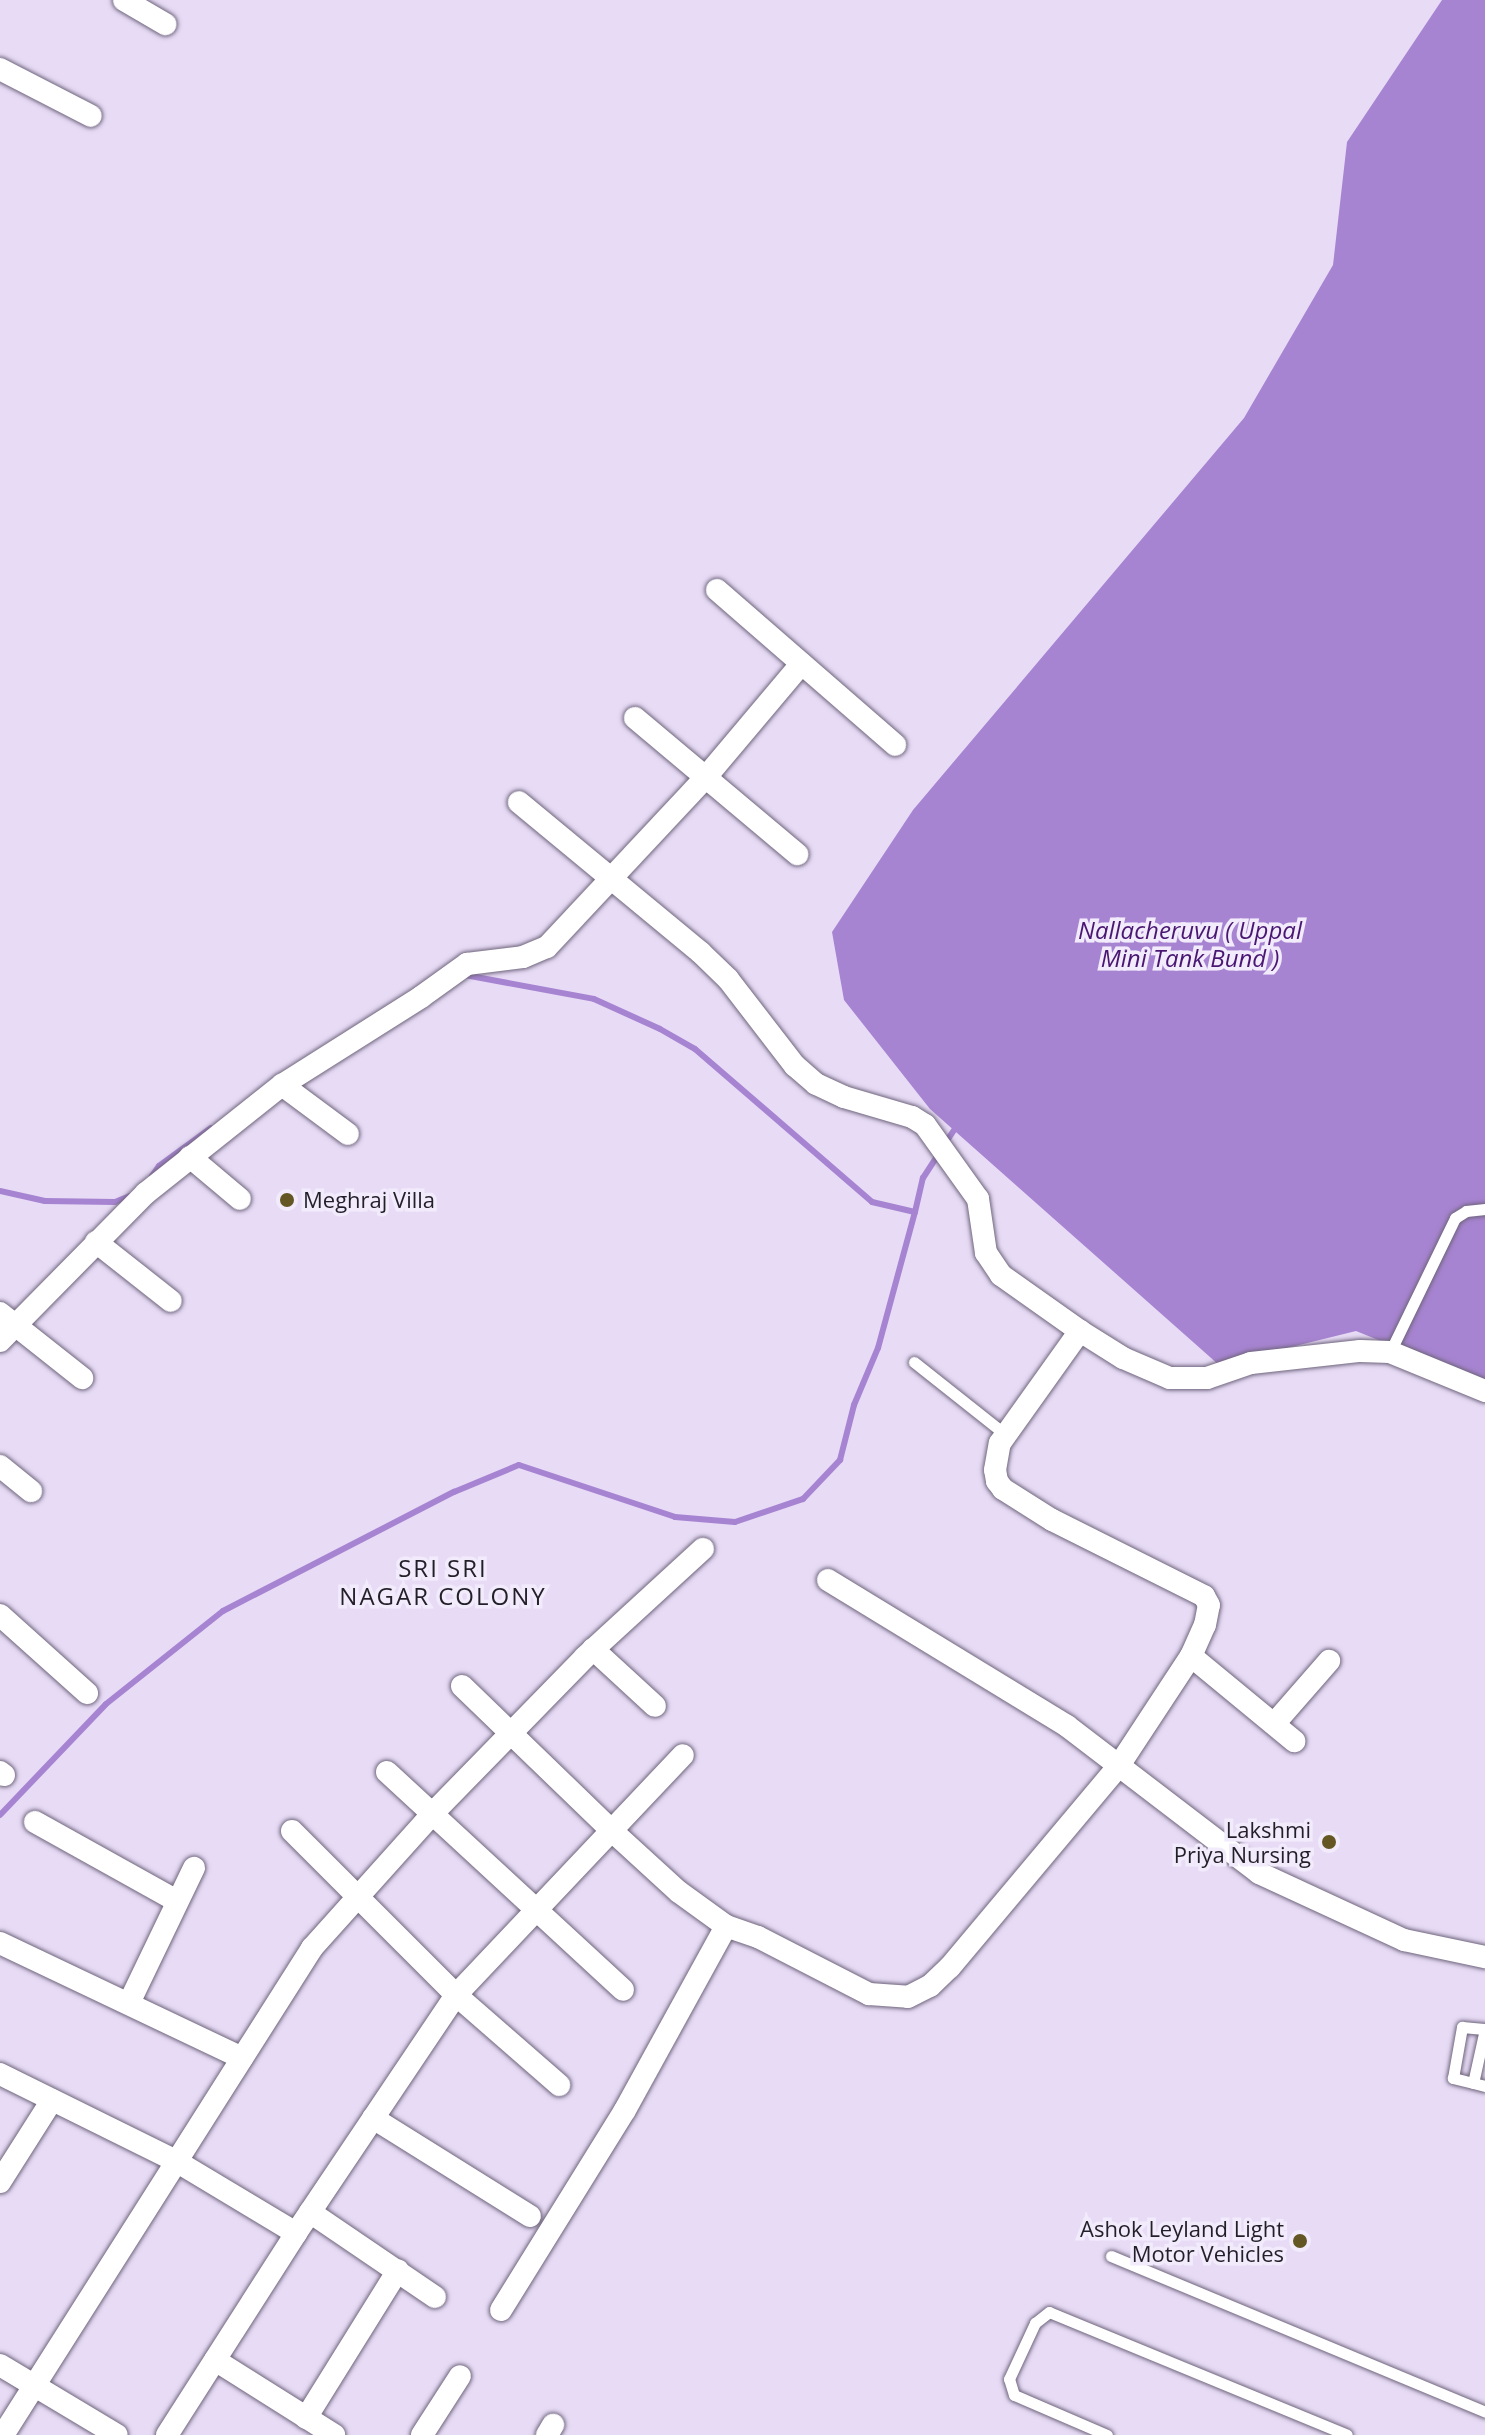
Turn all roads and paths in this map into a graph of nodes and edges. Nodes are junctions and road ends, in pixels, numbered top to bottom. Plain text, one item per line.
1 (124, 0) edge
2 (165, 24) dead end
3 (0, 69) edge
4 (91, 116) dead end
5 (717, 590) dead end
6 (801, 664) junction
7 (635, 718) dead end
8 (895, 745) dead end
9 (706, 777) junction
10 (519, 802) dead end
11 (797, 854) dead end
12 (615, 878) junction
13 (282, 1085) junction
14 (348, 1134) dead end
15 (190, 1157) junction
16 (240, 1199) dead end
17 (1485, 1209) edge
18 (96, 1242) junction
19 (171, 1301) dead end
20 (5, 1326) edge
21 (1080, 1331) junction
22 (1390, 1352) junction
23 (914, 1362) dead end
24 (82, 1378) dead end
25 (1485, 1391) edge
26 (1006, 1435) junction
27 (0, 1466) edge
28 (31, 1491) dead end
29 (703, 1549) dead end
30 (828, 1580) dead end
31 (0, 1615) edge
32 (593, 1649) junction
33 (1191, 1656) junction
34 (1329, 1661) dead end
35 (462, 1686) dead end
36 (87, 1693) dead end
37 (655, 1706) dead end
38 (1274, 1724) junction
39 (510, 1734) junction
40 (1294, 1741) dead end
41 (683, 1755) dead end
42 (1118, 1767) junction
43 (387, 1772) dead end
44 (433, 1813) junction
45 (35, 1822) dead end
46 (611, 1830) junction
47 (292, 1831) dead end
48 (194, 1868) dead end
49 (358, 1895) junction
50 (177, 1901) junction
51 (536, 1912) junction
52 (726, 1926) junction
53 (0, 1943) edge
54 (1485, 1957) edge
55 (623, 1990) dead end
56 (456, 1995) junction
57 (129, 2003) junction
58 (1484, 2029) edge
59 (242, 2058) junction
60 (0, 2074) edge
61 (1479, 2084) edge
62 (559, 2085) dead end
63 (52, 2100) junction
64 (373, 2118) junction
65 (176, 2161) junction
66 (0, 2182) edge
67 (310, 2212) junction
68 (530, 2216) dead end
69 (296, 2233) junction
70 (1111, 2256) dead end
71 (398, 2270) junction
72 (435, 2297) dead end
73 (501, 2310) dead end
74 (215, 2360) junction
75 (0, 2365) edge
76 (460, 2376) dead end
77 (36, 2388) junction
78 (1485, 2412) edge
79 (306, 2418) junction
80 (3, 2435) edge
81 (117, 2435) edge
82 (167, 2435) edge
83 (334, 2435) edge
84 (422, 2435) edge
85 (1107, 2435) edge
86 (1347, 2435) edge

1 - 2 street
3 - 4 street
5 - 6 street
6 - 8 street
6 - 9 street
7 - 9 street
9 - 11 street
9 - 12 street
10 - 12 street
12 - 13 street
12 - 21 street
13 - 14 street
13 - 15 street
15 - 16 street
15 - 18 street
17 - 22 lane
18 - 19 street
18 - 20 street
20 - 24 street
21 - 22 street
21 - 26 street
22 - 25 street
23 - 26 lane
26 - 33 street
27 - 28 street
29 - 32 street
30 - 42 street
31 - 36 street
32 - 37 street
32 - 39 street
33 - 38 street
33 - 42 street
34 - 38 street
35 - 39 street
38 - 40 street
39 - 44 street
39 - 46 street
41 - 46 street
42 - 52 street
42 - 54 street
43 - 44 street
44 - 49 street
44 - 51 street
45 - 50 street
46 - 51 street
46 - 52 street
47 - 49 street
48 - 50 street
49 - 56 street
49 - 59 street
50 - 57 street
51 - 55 street
51 - 56 street
52 - 73 street
53 - 57 street
56 - 62 street
56 - 64 street
57 - 59 street
58 - 61 lane
58 - 61 lane
59 - 65 street
60 - 63 street
63 - 65 street
63 - 66 street
64 - 67 street
64 - 68 street
65 - 69 street
65 - 77 street
67 - 69 street
67 - 71 street
69 - 74 street
70 - 78 lane
71 - 72 street
71 - 79 street
74 - 79 street
74 - 82 street
75 - 77 street
76 - 84 street
77 - 80 street
77 - 81 street
79 - 83 street
85 - 86 lane

